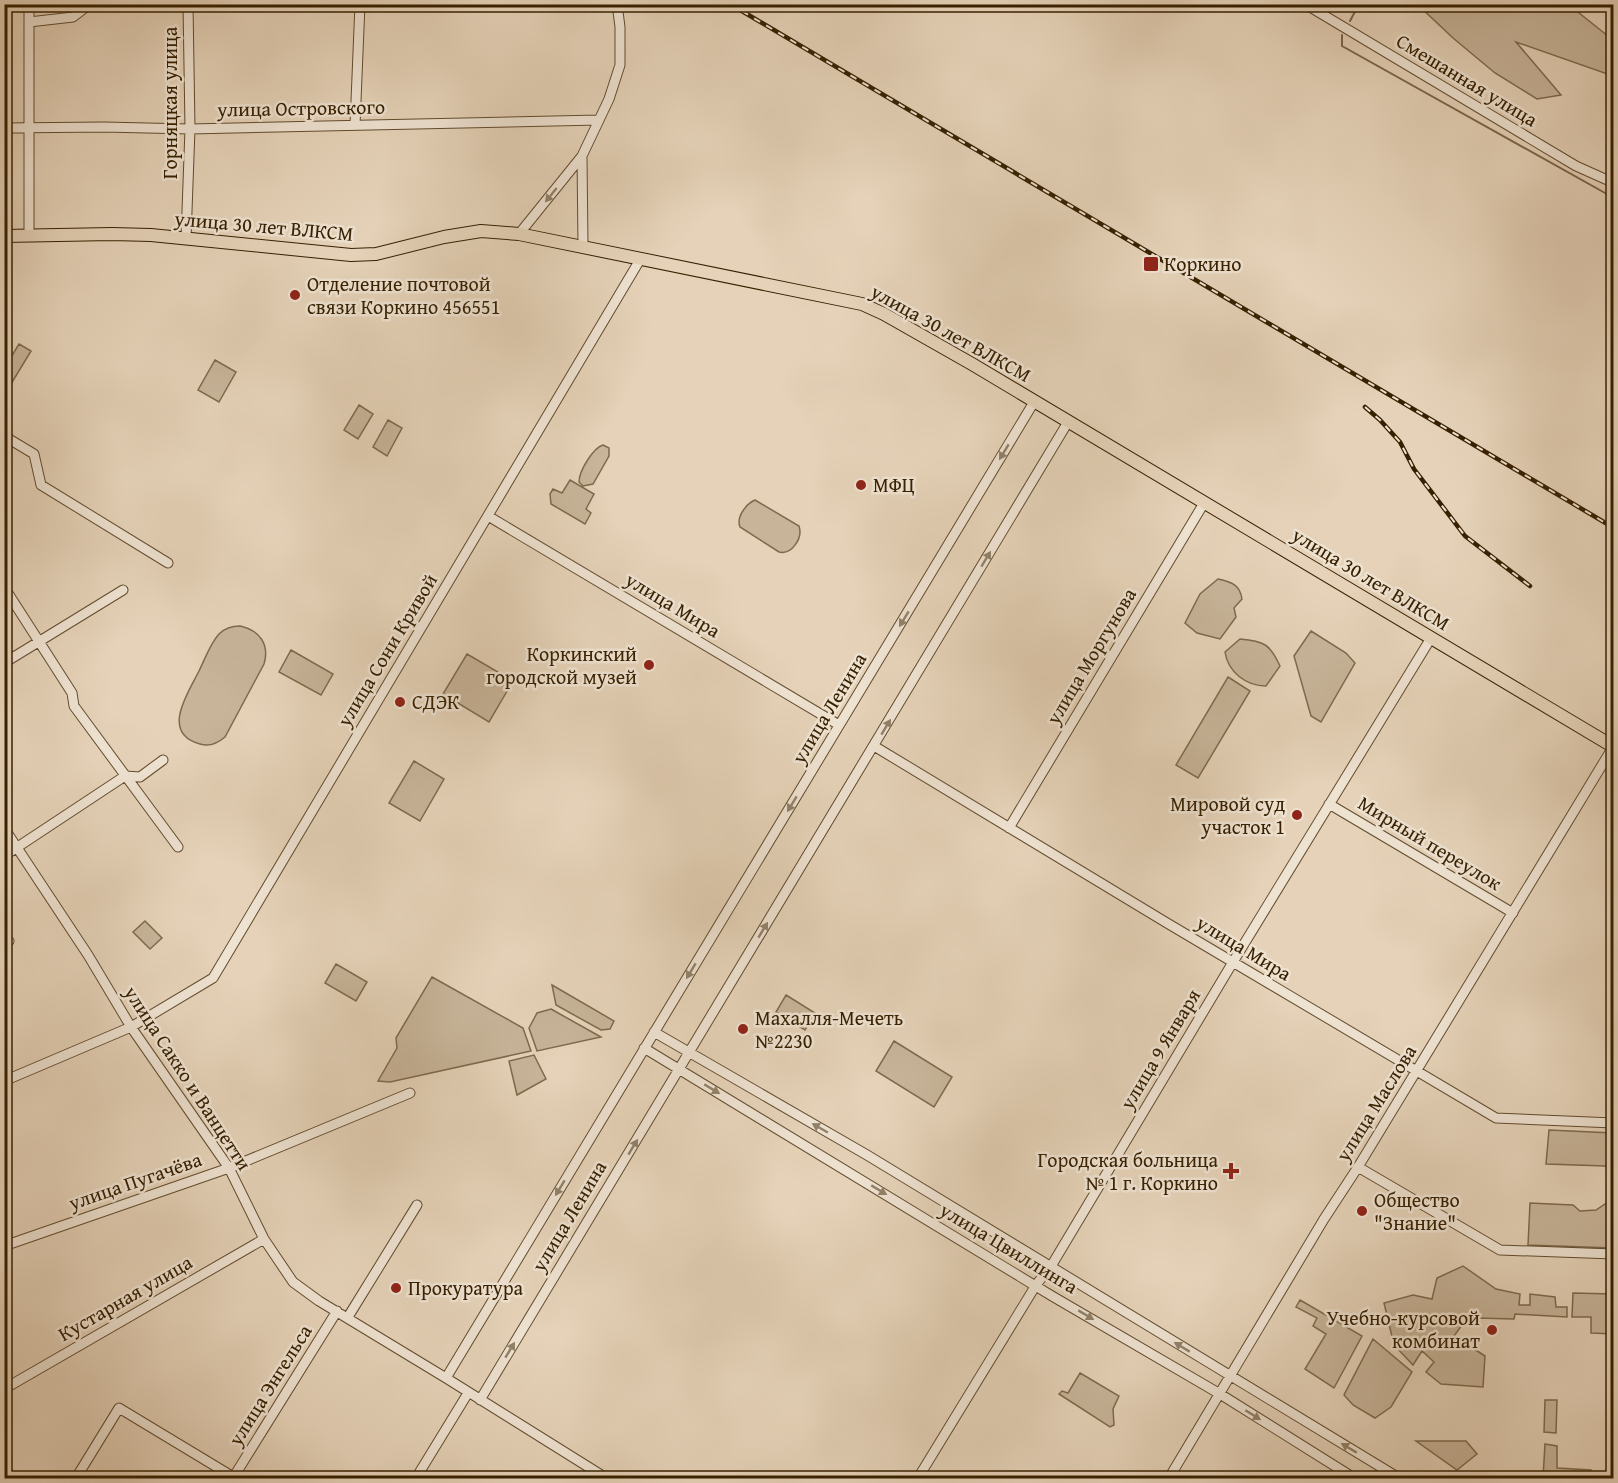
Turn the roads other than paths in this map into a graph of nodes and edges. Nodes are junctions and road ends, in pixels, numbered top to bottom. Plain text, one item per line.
1 (29, 4) edge
2 (90, 4) edge
3 (188, 4) edge
4 (360, 4) edge
5 (617, 4) edge
6 (1305, 4) edge
7 (29, 22) junction
8 (599, 120) junction
9 (355, 125) junction
10 (4, 128) edge
11 (29, 129) junction
12 (190, 129) junction
13 (582, 156) junction
14 (1614, 183) edge
15 (519, 234) junction
16 (4, 236) edge
17 (29, 236) junction
18 (186, 238) junction
19 (583, 246) junction
20 (641, 258) junction
21 (1034, 402) junction
22 (1068, 422) junction
23 (4, 436) edge
24 (1204, 503) junction
25 (488, 516) junction
26 (168, 563) dead end
27 (4, 587) edge
28 (123, 590) dead end
29 (1431, 638) junction
30 (39, 641) junction
31 (4, 663) edge
32 (839, 725) junction
33 (874, 746) junction
34 (1613, 747) edge
35 (163, 760) dead end
36 (125, 776) junction
37 (1329, 804) junction
38 (4, 828) edge
39 (1009, 828) junction
40 (178, 847) dead end
41 (17, 848) junction
42 (4, 856) edge
43 (1513, 913) junction
44 (1233, 962) junction
45 (131, 1028) junction
46 (654, 1032) junction
47 (644, 1048) junction
48 (690, 1052) junction
49 (680, 1069) junction
50 (1417, 1071) junction
51 (4, 1081) edge
52 (410, 1093) dead end
53 (1614, 1123) edge
54 (1358, 1167) junction
55 (229, 1168) junction
56 (417, 1205) dead end
57 (264, 1239) junction
58 (4, 1246) edge
59 (1614, 1254) edge
60 (1050, 1267) junction
61 (1036, 1285) junction
62 (338, 1311) junction
63 (348, 1317) junction
64 (1230, 1376) junction
65 (446, 1378) junction
66 (4, 1389) edge
67 (468, 1393) junction
68 (1220, 1394) junction
69 (480, 1400) junction
70 (4, 1465) edge
71 (234, 1478) edge
72 (12, 1479) edge
73 (76, 1479) edge
74 (416, 1479) edge
75 (606, 1479) edge
76 (918, 1479) edge
77 (1169, 1479) edge
78 (1354, 1479) edge
79 (1399, 1479) edge

1 - 7 street
2 - 7 street
3 - 12 street, Горняцкая улица
4 - 9 street
5 - 8 street
6 - 14 street, Смешанная улица
7 - 11 street
8 - 9 street, улица Островского
8 - 13 street
9 - 12 street, улица Островского
10 - 11 street, улица Островского
11 - 12 street, улица Островского
11 - 17 street
12 - 18 street, Горняцкая улица
13 -> 15 street
13 - 19 street
15 - 18 main road, улица 30 лет ВЛКСМ
15 - 19 main road, улица 30 лет ВЛКСМ
16 - 17 main road, улица 30 лет ВЛКСМ
17 - 18 main road, улица 30 лет ВЛКСМ
19 - 20 main road, улица 30 лет ВЛКСМ
20 - 21 main road, улица 30 лет ВЛКСМ
20 - 25 street, улица Сони Кривой
21 - 22 main road, улица 30 лет ВЛКСМ
21 -> 32 street, улица Ленина
22 - 24 main road, улица 30 лет ВЛКСМ
33 -> 22 street, улица Ленина
23 - 26 street
24 - 29 main road, улица 30 лет ВЛКСМ
24 - 39 street, улица Моргунова
25 - 32 street, улица Мира
25 - 45 street, улица Сони Кривой
27 - 30 street
28 - 30 street
29 - 34 main road, улица 30 лет ВЛКСМ
29 - 37 street, улица 9 Января
30 - 31 street
30 - 36 street
32 -> 46 street, улица Ленина
33 - 39 street, улица Мира
48 -> 33 street, улица Ленина
34 - 43 street, улица Маслова
35 - 36 street
36 - 40 street
36 - 41 street
37 - 43 street, Мирный переулок
37 - 44 street, улица 9 Января
38 - 41 street, улица Сакко и Ванцетти
39 - 44 street, улица Мира
41 - 42 street
41 - 45 street, улица Сакко и Ванцетти
43 - 50 street, улица Маслова
44 - 50 street, улица Мира
44 - 60 street, улица 9 Января
45 - 51 street, улица Сони Кривой
45 - 55 street, улица Сакко и Ванцетти
46 - 47 street, улица Ленина
46 - 48 street
47 - 49 street, улица Цвиллинга
47 -> 65 street, улица Ленина
48 - 49 street, улица Ленина
60 -> 48 street, улица Цвиллинга
49 -> 61 street, улица Цвиллинга
69 -> 49 street, улица Ленина
50 - 53 street, улица Мира
50 - 54 street, улица Маслова
52 - 55 street, улица Пугачёва
54 - 59 street
54 - 64 street, улица Маслова
55 - 57 street, улица Сакко и Ванцетти
55 - 58 street, улица Пугачёва
56 - 63 street
57 - 62 street, улица Сакко и Ванцетти
57 - 66 street, Кустарная улица
60 - 61 street, улица 9 Января
64 -> 60 street, улица Цвиллинга
61 -> 68 street, улица Цвиллинга
61 - 76 street, улица 9 Января
62 - 63 street, улица Сакко и Ванцетти
62 - 71 street, улица Энгельса
63 - 65 street, улица Сакко и Ванцетти
64 - 68 street, улица Маслова
79 -> 64 street, улица Цвиллинга
65 - 67 street, улица Сакко и Ванцетти
67 - 69 street, улица Сакко и Ванцетти
67 - 74 street
68 - 77 street, улица Маслова
68 -> 78 street, улица Цвиллинга
69 - 75 street, улица Сакко и Ванцетти
70 - 72 street
71 - 73 street

